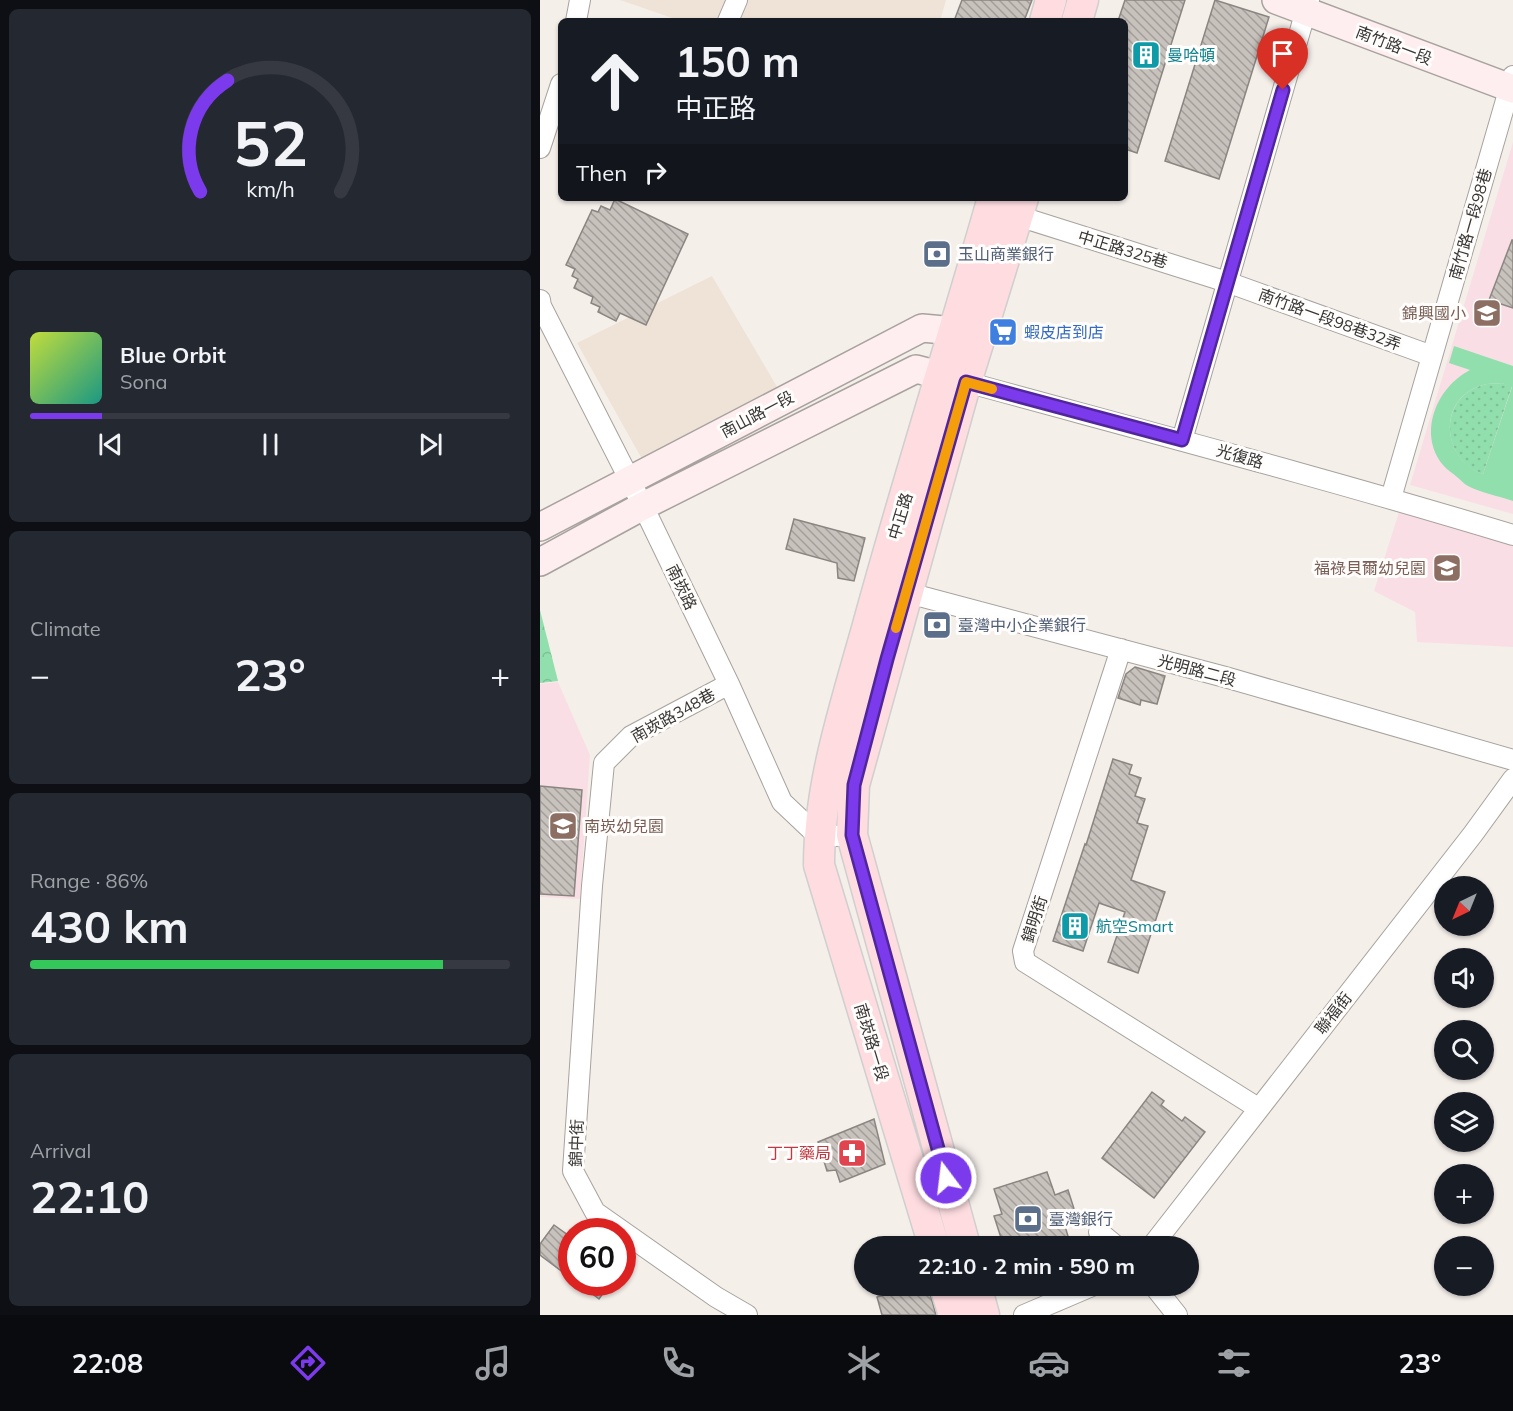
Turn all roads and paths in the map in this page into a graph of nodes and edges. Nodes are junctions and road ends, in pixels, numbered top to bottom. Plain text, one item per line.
1 (580, 0) edge
2 (737, 0) edge
3 (1051, 0) edge
4 (1083, 0) edge
5 (1276, 0) edge
6 (1307, 6) edge
7 (577, 18) edge
8 (729, 18) edge
9 (1046, 18) edge
10 (1078, 18) edge
11 (1512, 84) edge
12 (558, 93) edge
13 (540, 148) edge
14 (992, 201) edge
15 (1020, 207) edge
16 (1227, 282) junction
17 (540, 300) edge
18 (967, 334) junction
19 (1432, 356) junction
20 (954, 379) junction
21 (1182, 440) junction
22 (630, 482) junction
23 (1391, 498) junction
24 (642, 506) junction
25 (540, 527) edge
26 (1513, 535) edge
27 (540, 562) edge
28 (893, 589) junction
29 (1121, 650) junction
30 (729, 684) junction
31 (1513, 760) edge
32 (1513, 779) edge
33 (852, 835) junction
34 (819, 837) junction
35 (592, 886) joint
36 (1258, 1108) junction
37 (1098, 1232) dead end
38 (931, 1236) edge
39 (962, 1236) edge
40 (1103, 1236) edge
41 (1160, 1236) edge
42 (948, 1296) edge
43 (979, 1296) edge
44 (1069, 1296) edge
45 (1162, 1296) edge
46 (747, 1315) edge
47 (954, 1315) edge
48 (984, 1315) edge
49 (1024, 1315) edge
50 (1177, 1315) edge

1 - 7 street
2 - 8 street
3 - 9 main road
4 - 10 main road
5 - 6 street, 南竹路一段
6 - 11 street, 南竹路一段
6 - 16 street
11 - 19 street, 南竹路一段98巷
12 - 13 street
14 - 18 main road, 中正路
15 - 16 street, 中正路325巷
15 - 18 main road, 中正路
16 - 19 street, 南竹路一段98巷32弄
16 - 21 street
17 - 22 street, 南崁路
18 - 20 main road, 中正路
18 - 22 street, 南山路一段
19 - 23 street, 南竹路一段98巷
20 - 21 street, 光復路
20 - 24 street, 南山路一段
20 - 28 main road, 中正路
21 - 23 street, 光復路
22 - 24 street, 南崁路
22 - 25 street, 南山路一段
23 - 26 street, 光復路
24 - 27 street, 南山路一段
24 - 30 street, 南崁路
28 - 29 street, 光明路二段
28 - 33 main road, 中正路
28 - 34 main road, 中正路
29 - 31 street, 光明路二段
29 - 36 street, 錦明街
30 - 34 street, 南崁路
30 - 35 street, 南崁路348巷
32 - 36 street, 聯福街
33 - 34 street
33 - 39 main road
34 - 38 main road, 南崁路一段
35 - 46 street, 錦中街
36 - 41 street, 聯福街
37 - 40 street
42 - 47 main road
43 - 48 main road
44 - 49 street
45 - 50 street

